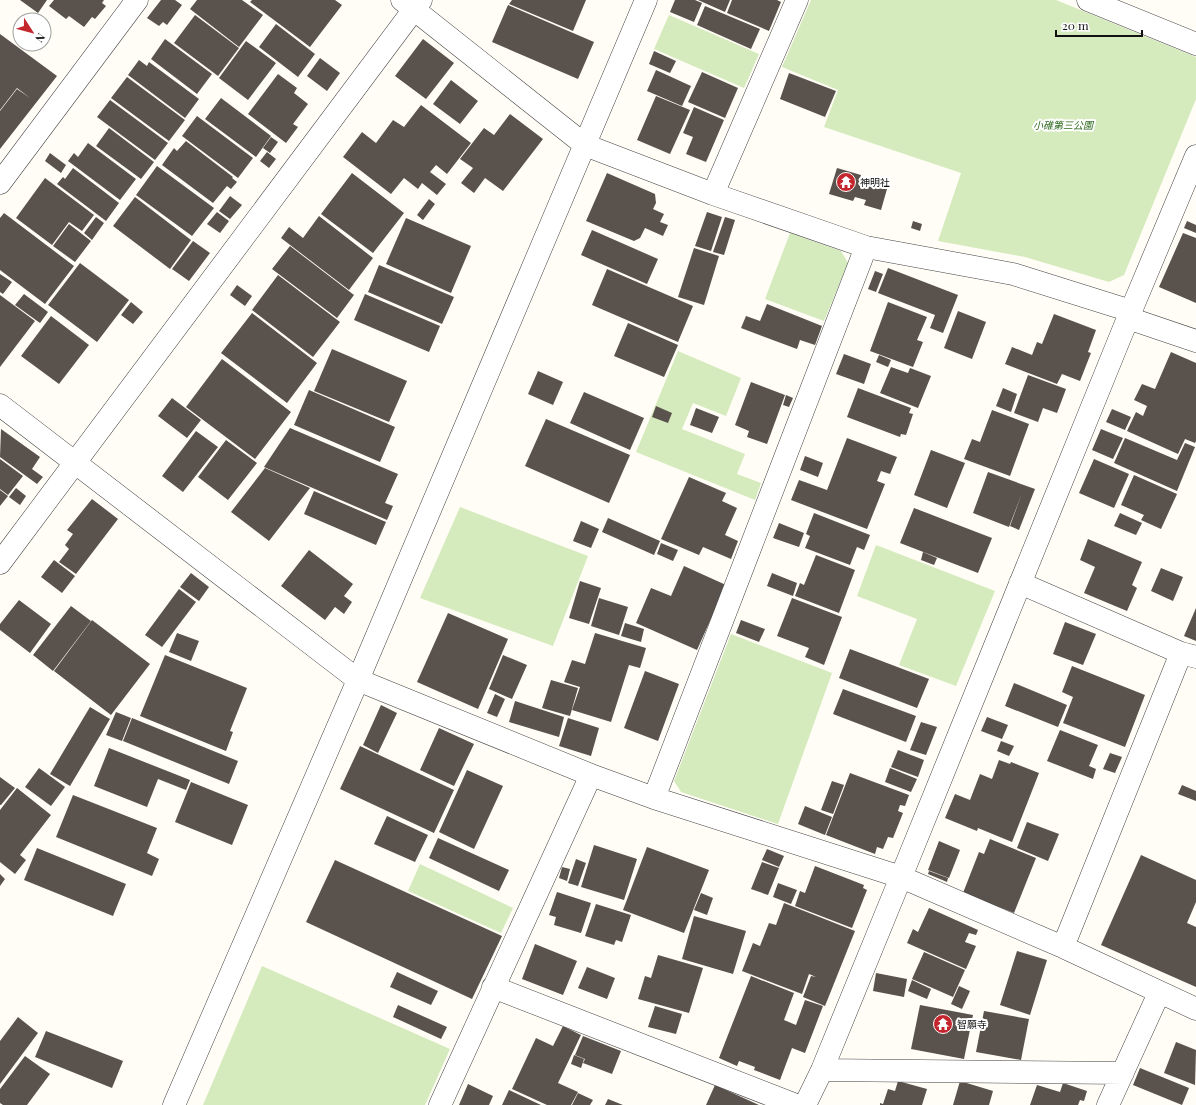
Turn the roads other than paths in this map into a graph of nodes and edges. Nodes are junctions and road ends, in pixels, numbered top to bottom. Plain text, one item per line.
1 (137, 0) edge
2 (646, 0) edge
3 (797, 0) edge
4 (1088, 0) edge
5 (412, 3) edge
6 (1196, 44) edge
7 (584, 145) junction
8 (1196, 156) edge
9 (0, 183) edge
10 (713, 194) junction
11 (866, 247) junction
12 (1129, 315) junction
13 (1196, 341) edge
14 (0, 405) edge
15 (75, 463) junction
16 (0, 563) edge
17 (1020, 583) junction
18 (1188, 655) edge
19 (358, 680) junction
20 (591, 775) junction
21 (654, 798) junction
22 (901, 877) junction
23 (1063, 947) junction
24 (493, 987) junction
25 (1159, 993) junction
26 (1196, 1009) edge
27 (822, 1070) junction
28 (1123, 1073) junction
29 (174, 1105) edge
30 (440, 1105) edge
31 (796, 1105) edge
32 (805, 1105) edge
33 (1108, 1105) edge

1 - 9 street
2 - 7 street
3 - 10 street
4 - 6 street
5 - 7 street
5 - 15 street
7 - 10 street
7 - 19 street
8 - 12 street
10 - 11 street
11 - 12 street
11 - 21 street
12 - 13 street
12 - 17 street
14 - 15 street
15 - 16 street
15 - 19 street
17 - 18 street
17 - 22 street
18 - 23 street
19 - 20 street
19 - 29 street
20 - 21 street
20 - 24 street
21 - 22 street
22 - 23 street
22 - 27 street
23 - 25 street
24 - 30 street
24 - 31 street
25 - 26 street
25 - 28 street
27 - 28 street
27 - 32 street
28 - 33 street

